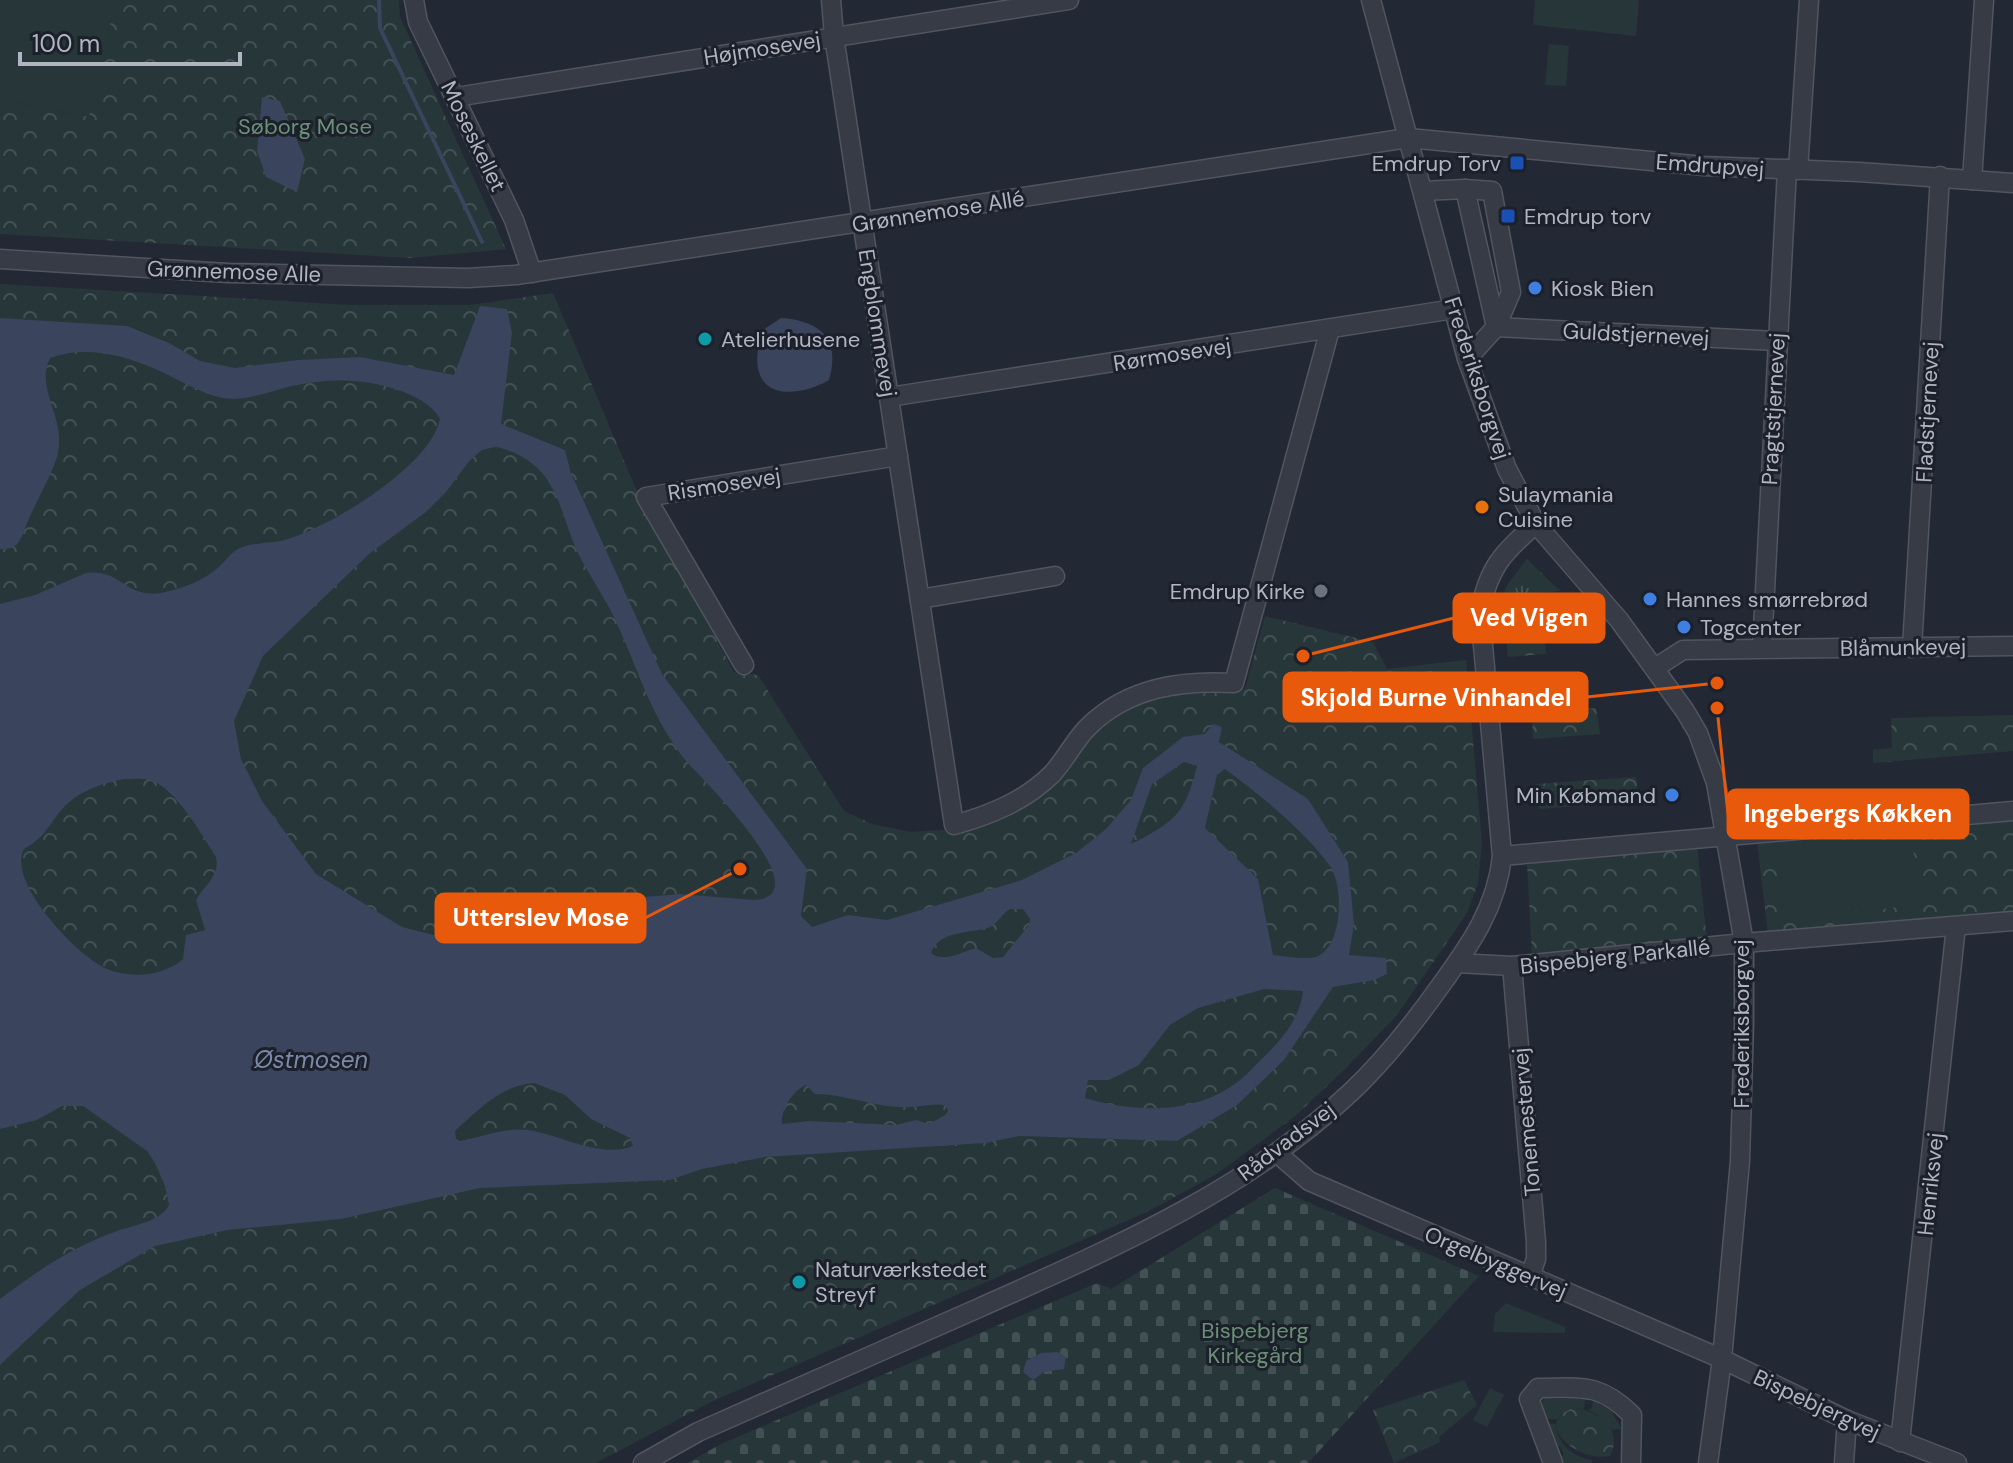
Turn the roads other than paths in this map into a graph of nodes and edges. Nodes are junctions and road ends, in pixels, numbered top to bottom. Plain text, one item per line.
1 (414, 0) edge
2 (831, 0) edge
3 (1069, 0) edge
4 (1371, 0) edge
5 (1809, 0) edge
6 (1984, 0) edge
7 (834, 36) junction
8 (456, 97) junction
9 (1408, 138) junction
10 (1792, 170) junction
11 (1940, 176) junction
12 (1972, 180) junction
13 (2013, 183) edge
14 (1465, 189) junction
15 (1423, 191) junction
16 (863, 223) junction
17 (0, 259) edge
18 (532, 273) junction
19 (468, 278) joint
20 (1454, 309) junction
21 (1496, 327) junction
22 (1330, 329) junction
23 (1777, 341) junction
24 (1467, 359) junction
25 (889, 397) junction
26 (898, 456) junction
27 (1536, 524) junction
28 (1055, 576) dead end
29 (920, 599) junction
30 (2013, 646) edge
31 (1762, 648) junction
32 (1912, 648) junction
33 (744, 665) dead end
34 (1655, 668) junction
35 (2013, 811) edge
36 (1725, 836) junction
37 (1502, 856) junction
38 (2013, 921) edge
39 (1956, 926) junction
40 (1744, 943) junction
41 (1457, 963) junction
42 (1512, 966) junction
43 (1277, 1153) junction
44 (1530, 1277) junction
45 (1722, 1359) junction
46 (1847, 1420) junction
47 (1900, 1442) junction
48 (643, 1463) edge
49 (1553, 1463) edge
50 (1631, 1463) edge
51 (1708, 1463) edge
52 (1844, 1463) edge
53 (1957, 1463) edge

1 - 8 street, Moseskellet
2 - 7 street, Engblommevej
3 - 7 street, Højmosevej
4 - 9 street, Frederiksborgvej
5 - 10 street, Pragtstjernevej
6 - 12 street
7 - 8 street, Højmosevej
7 - 16 street, Engblommevej
8 - 18 street, Moseskellet
9 - 10 street, Emdrupvej
9 - 15 street, Frederiksborgvej
9 - 16 street, Grønnemose Allé
10 - 11 street, Emdrupvej
10 - 23 street, Pragtstjernevej
11 - 12 street, Emdrupvej
11 - 32 street, Fladstjernevej
12 - 13 street, Emdrupvej
14 - 15 street
14 - 21 street
14 - 21 street
15 - 20 street, Frederiksborgvej
16 - 18 street, Grønnemose Allé
16 - 25 street, Engblommevej
17 - 19 street, Grønnemose Alle
18 - 19 street, Grønnemose Allé
20 - 22 street, Rørmosevej
20 - 24 street, Frederiksborgvej
21 - 23 street, Guldstjernevej
21 - 24 street
22 - 25 street, Rørmosevej
22 - 29 street, Engblommevej
23 - 31 street, Pragtstjernevej
24 - 27 street, Frederiksborgvej
25 - 26 street, Engblommevej
26 - 29 street, Engblommevej
26 - 33 street, Rismosevej
27 - 34 street, Frederiksborgvej
27 - 37 street, Rådvadsvej
28 - 29 street
30 - 32 street, Blåmunkevej
31 - 32 street, Blåmunkevej
31 - 34 street, Blåmunkevej
34 - 36 street, Frederiksborgvej
35 - 36 street
36 - 37 street
36 - 40 street, Frederiksborgvej
37 - 41 street, Rådvadsvej
38 - 39 street, Bispebjerg Parkallé
39 - 40 street, Bispebjerg Parkallé
39 - 47 street, Henriksvej
40 - 42 street, Bispebjerg Parkallé
40 - 45 street, Frederiksborgvej
41 - 42 street, Bispebjerg Parkallé
41 - 43 street, Rådvadsvej
42 - 44 street, Tonemestervej
43 - 44 street, Orgelbyggervej
43 - 48 street, Rådvadsvej
44 - 45 street, Orgelbyggervej
45 - 46 street, Bispebjergvej
45 - 51 street, Frederiksborgvej
46 - 47 street, Bispebjergvej
46 - 52 street
47 - 53 street, Bispebjergvej
49 - 50 street

